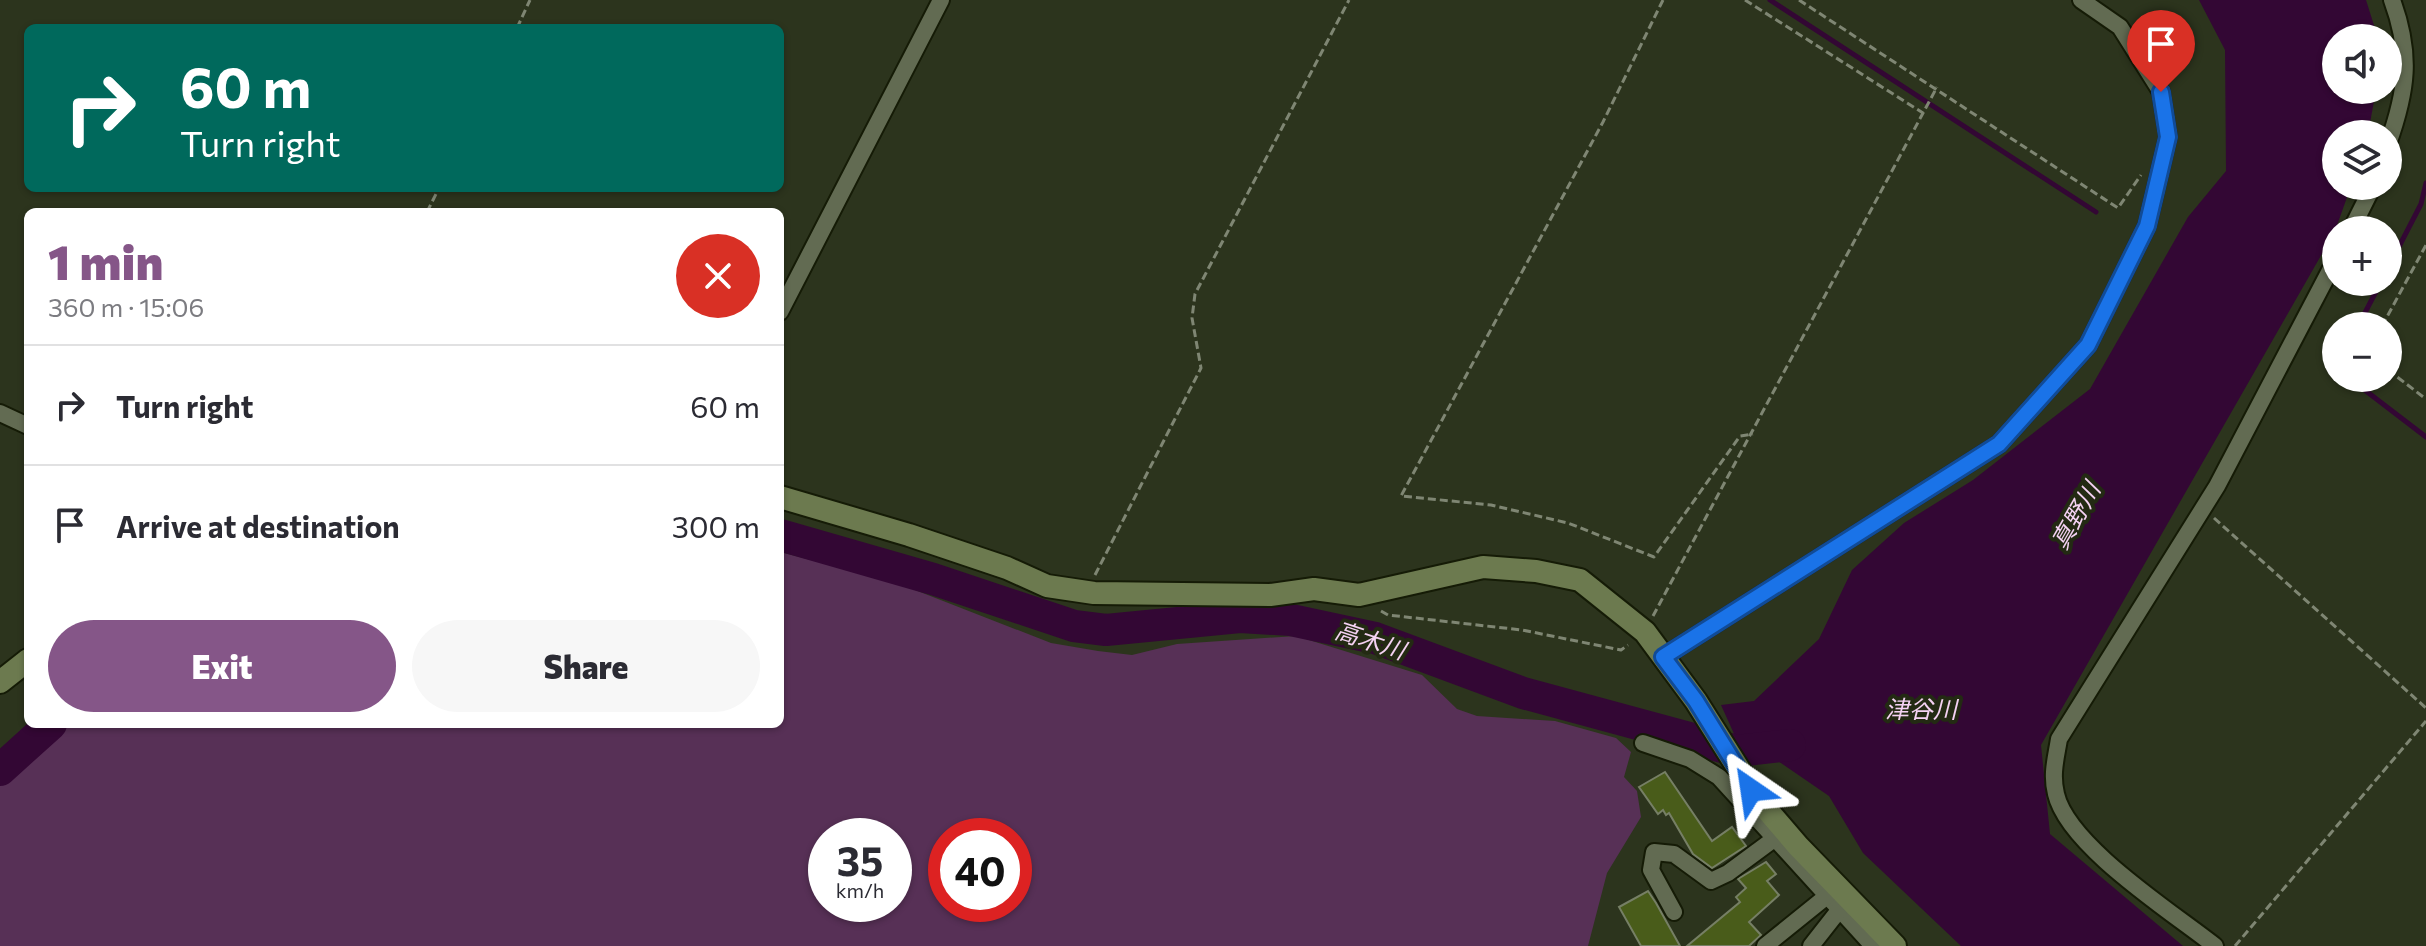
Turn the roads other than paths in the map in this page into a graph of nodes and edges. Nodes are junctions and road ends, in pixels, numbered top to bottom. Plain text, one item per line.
1 (941, 0) edge
2 (2081, 0) edge
3 (2392, 0) edge
4 (2396, 120) edge
5 (2322, 286) edge
6 (784, 304) edge
7 (0, 413) edge
8 (24, 424) edge
9 (784, 498) edge
10 (1663, 657) junction
11 (24, 663) edge
12 (0, 682) edge
13 (1643, 743) dead end
14 (1774, 839) junction
15 (1827, 896) junction
16 (1840, 909) junction
17 (1674, 912) dead end
18 (1765, 946) edge
19 (1811, 946) edge
20 (1873, 946) edge
21 (1895, 946) edge
22 (2215, 946) edge

1 - 6 street
2 - 10 street
3 - 4 street
5 - 22 street
7 - 8 street
9 - 10 street
10 - 21 street
11 - 12 street
13 - 14 street
14 - 15 street
14 - 17 street
15 - 16 street
15 - 18 street
16 - 19 street
16 - 20 street

